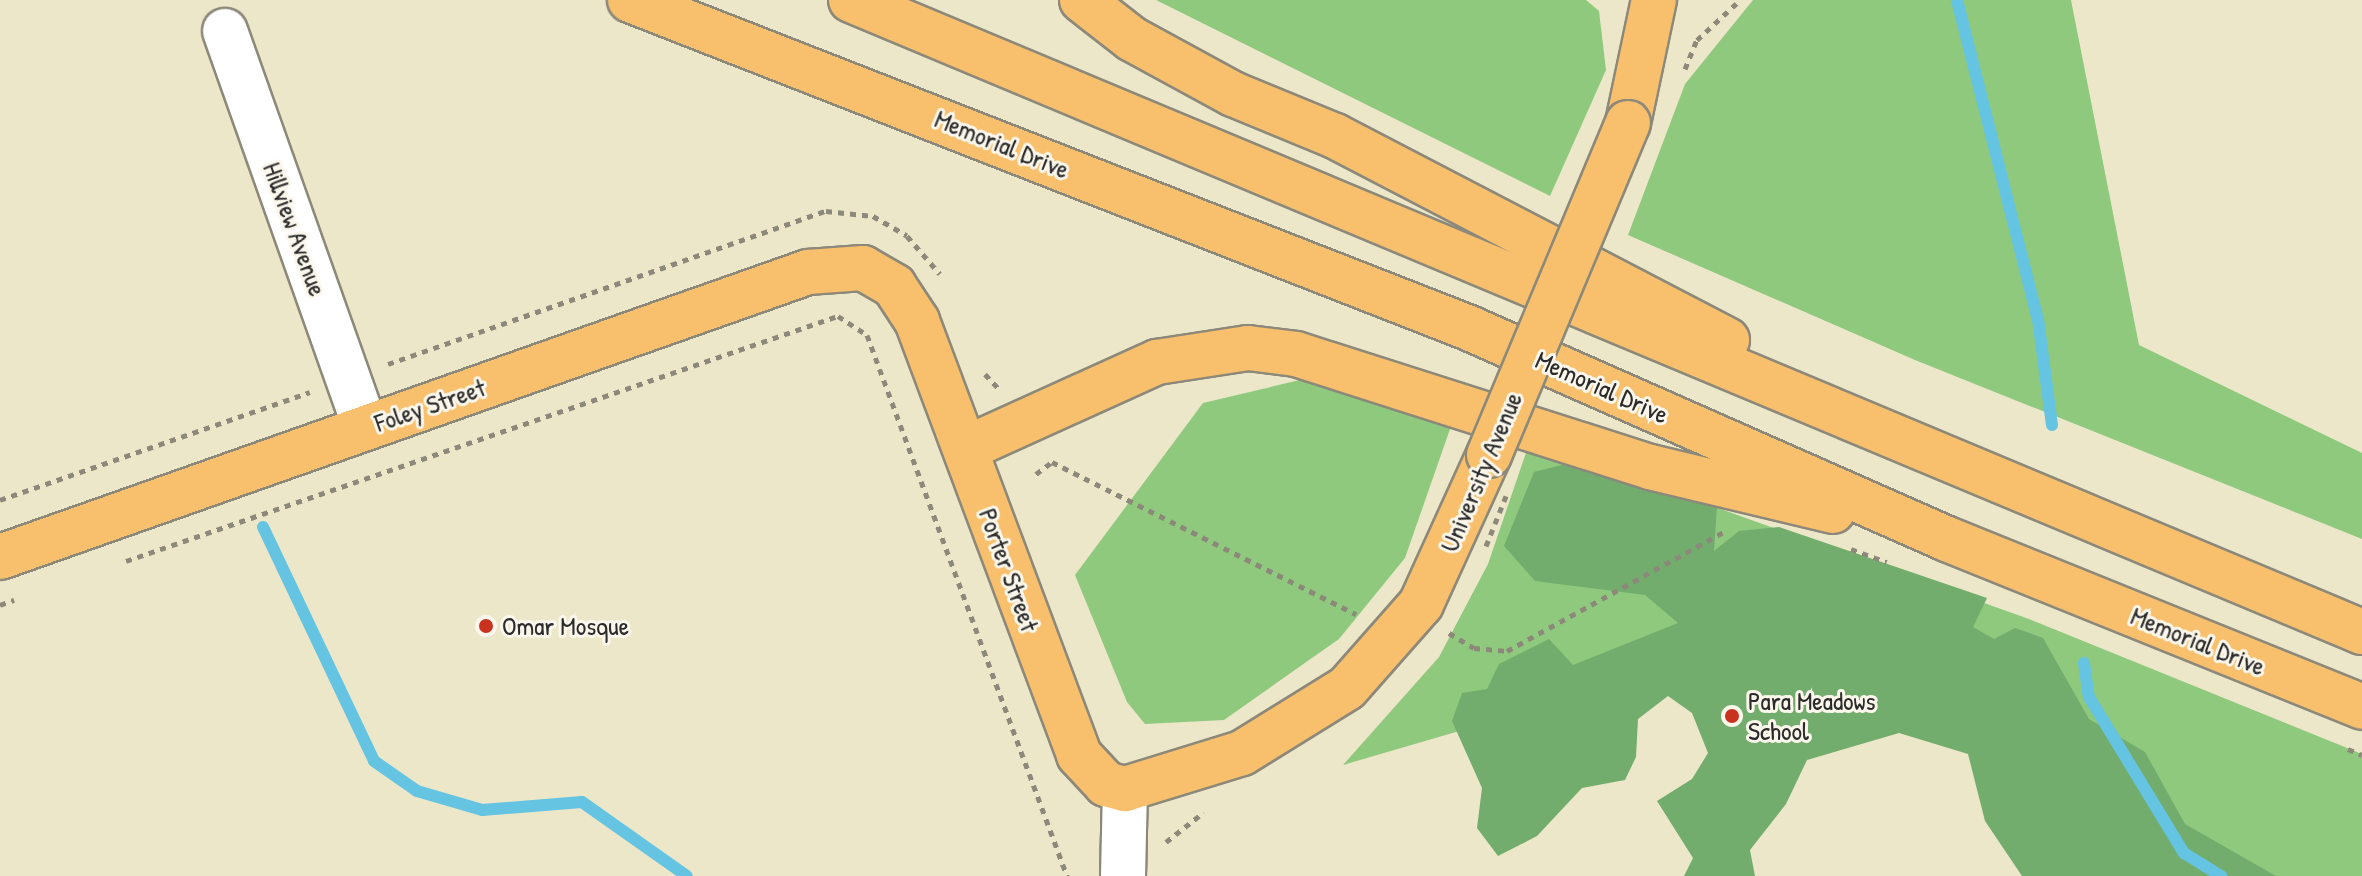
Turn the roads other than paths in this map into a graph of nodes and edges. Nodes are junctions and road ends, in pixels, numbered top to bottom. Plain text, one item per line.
1 (630, 0) edge
2 (681, 0) edge
3 (1082, 0) edge
4 (1654, 0) edge
5 (858, 3) edge
6 (225, 31) dead end
7 (838, 79) junction
8 (863, 268) joint
9 (365, 427) junction
10 (967, 448) junction
11 (1977, 471) junction
12 (1947, 539) junction
13 (0, 557) edge
14 (2362, 632) edge
15 (2362, 707) edge
16 (1125, 789) junction
17 (1123, 876) edge

1 - 7 main road
2 - 7 main road
3 - 11 main road
4 - 16 main road, University Avenue, bridge
5 - 11 main road
6 - 9 street, Hillview Avenue
7 - 12 main road, Memorial Drive
8 - 9 main road, Foley Street
8 - 10 main road, Porter Street
9 - 13 main road, Foley Street
10 - 12 main road
10 - 16 main road, Porter Street
11 - 14 main road
12 - 15 main road, Memorial Drive
16 - 17 street

